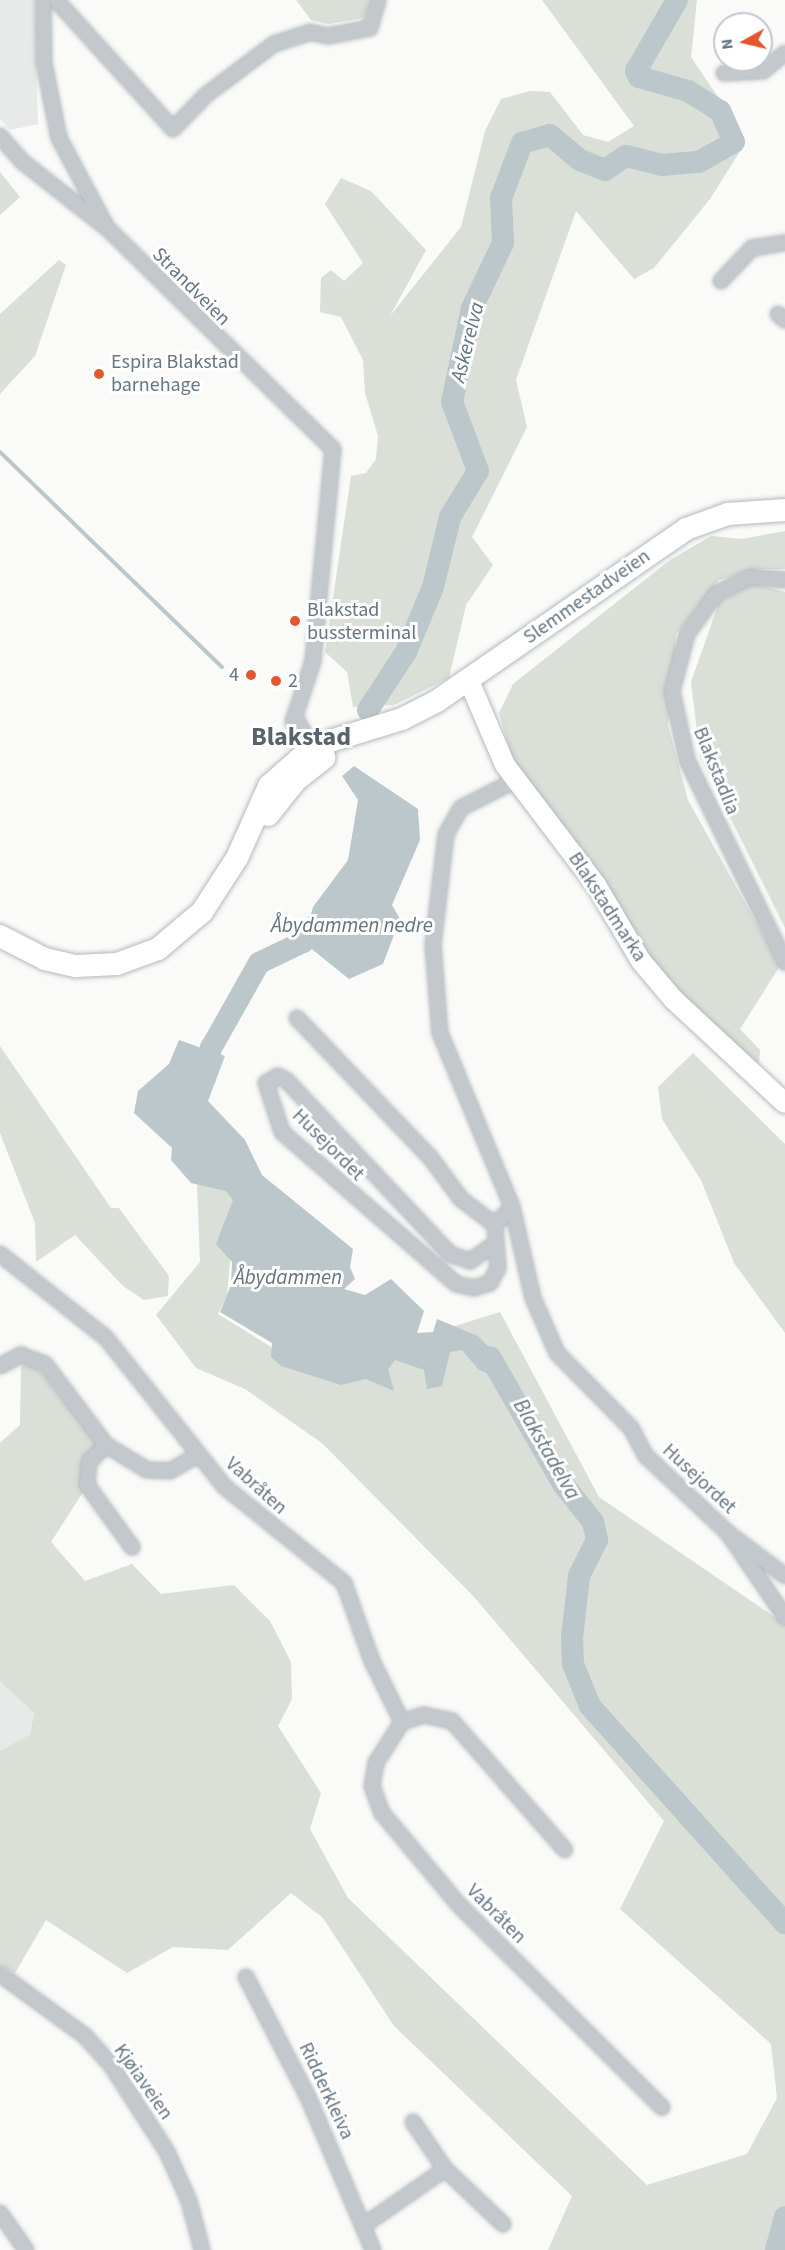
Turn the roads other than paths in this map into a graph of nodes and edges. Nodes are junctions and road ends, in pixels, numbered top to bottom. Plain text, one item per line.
1 (43, 0) edge
2 (56, 0) edge
3 (378, 0) edge
4 (785, 53) edge
5 (724, 73) dead end
6 (0, 136) edge
7 (107, 228) junction
8 (785, 243) edge
9 (721, 281) dead end
10 (785, 510) edge
11 (785, 580) edge
12 (469, 681) junction
13 (311, 754) junction
14 (514, 781) junction
15 (0, 936) edge
16 (785, 962) edge
17 (297, 1018) dead end
18 (785, 1103) edge
19 (512, 1207) junction
20 (495, 1225) junction
21 (496, 1243) junction
22 (2, 1262) edge
23 (0, 1366) edge
24 (106, 1446) junction
25 (196, 1456) junction
26 (728, 1533) junction
27 (132, 1547) dead end
28 (785, 1576) edge
29 (785, 1617) edge
30 (402, 1722) junction
31 (565, 1850) dead end
32 (0, 1974) edge
33 (246, 1977) dead end
34 (662, 2106) dead end
35 (412, 2122) dead end
36 (445, 2169) junction
37 (0, 2213) edge
38 (503, 2224) dead end
39 (363, 2226) junction
40 (26, 2250) edge
41 (202, 2250) edge
42 (373, 2250) edge

1 - 7 street, Strandveien
2 - 3 street
4 - 5 street
6 - 7 street
7 - 13 street, Strandveien
8 - 9 street
10 - 12 main road, Slemmestadveien
11 - 16 street, Blakstadlia
12 - 13 main road, Slemmestadveien
12 - 14 main road, Blakstadmarka
13 - 15 main road, Slemmestadveien
14 - 18 main road, Blakstadmarka
14 - 19 street, Husejordet
17 - 20 street
19 - 20 street
19 - 26 street, Husejordet
20 - 21 street, Husejordet
21 - 21 street, Husejordet
22 - 25 street, Vabråten
23 - 24 street, Vabråten
24 - 25 street, Vabråten
24 - 27 street
25 - 30 street, Vabråten
26 - 28 street, Husejordet
26 - 29 street, Husejordet
30 - 31 street
30 - 34 street, Vabråten
32 - 41 street, Kjøiaveien
33 - 39 street, Ridderkleiva
35 - 36 street
36 - 38 street
36 - 39 street
37 - 40 street
39 - 42 street, Ridderkleiva

